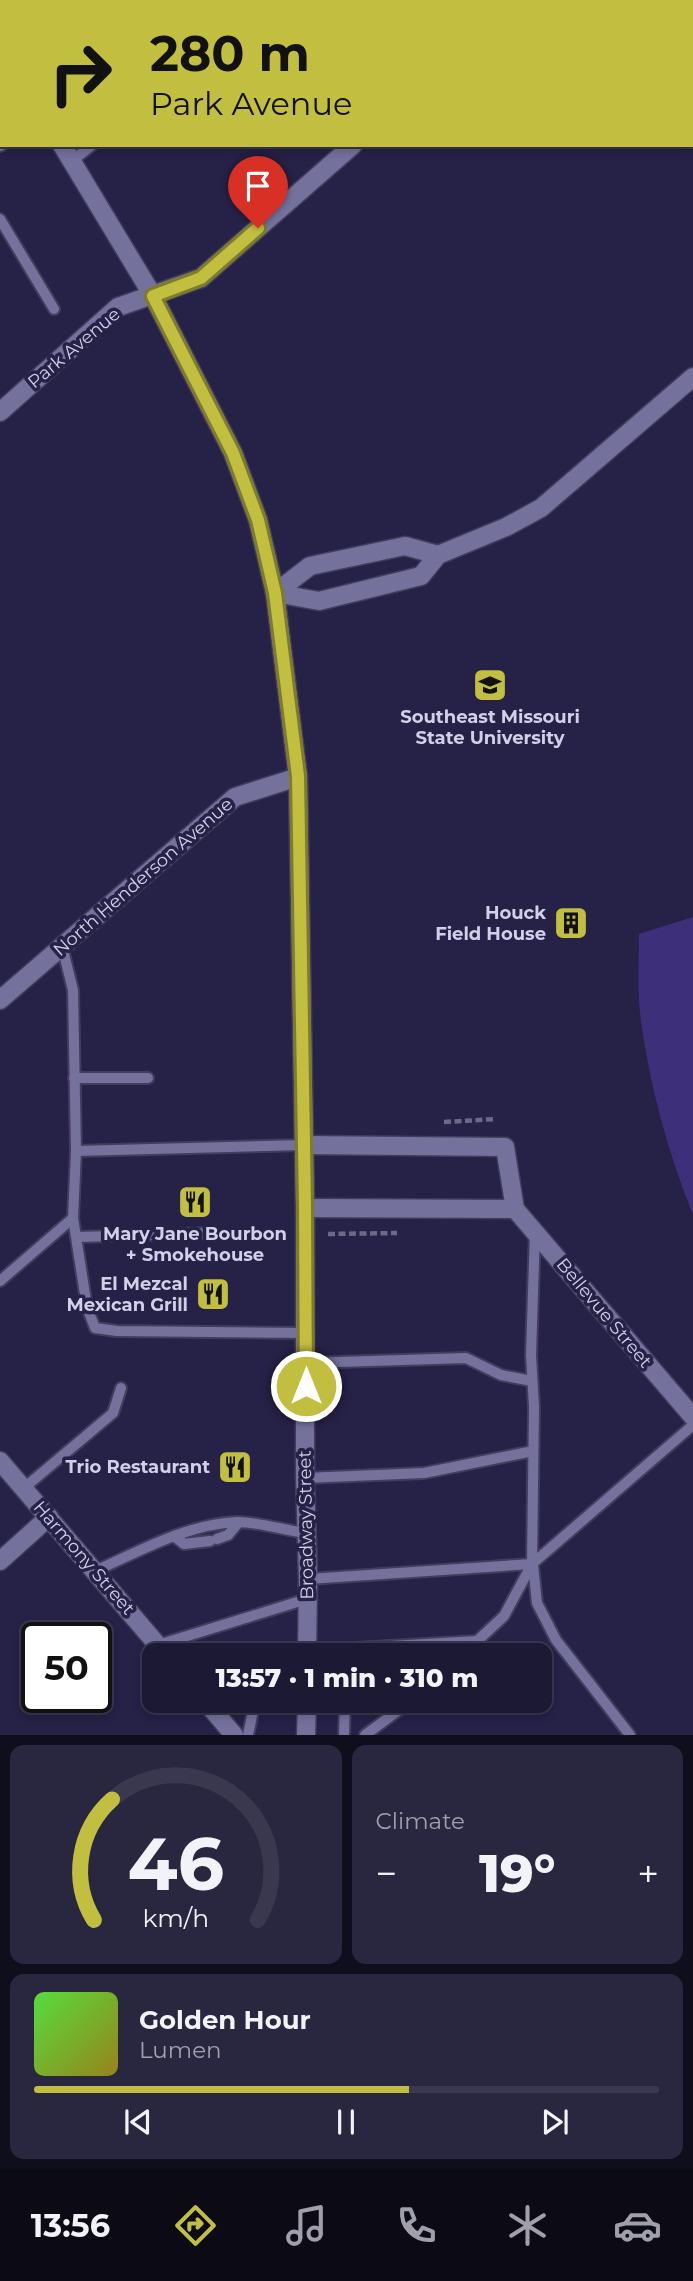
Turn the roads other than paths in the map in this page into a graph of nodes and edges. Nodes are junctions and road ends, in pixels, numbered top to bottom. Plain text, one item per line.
1 (63, 147) edge
2 (90, 147) edge
3 (352, 147) edge
4 (72, 161) junction
5 (0, 219) edge
6 (153, 296) junction
7 (54, 309) dead end
8 (693, 377) edge
9 (0, 412) edge
10 (438, 555) junction
11 (275, 593) junction
12 (298, 776) junction
13 (62, 946) junction
14 (0, 1000) edge
15 (74, 1078) junction
16 (148, 1078) dead end
17 (304, 1145) junction
18 (76, 1151) junction
19 (305, 1208) junction
20 (515, 1209) junction
21 (73, 1218) junction
22 (535, 1231) junction
23 (212, 1233) dead end
24 (78, 1237) junction
25 (0, 1281) edge
26 (306, 1333) junction
27 (306, 1363) junction
28 (532, 1381) junction
29 (121, 1388) dead end
30 (693, 1417) edge
31 (693, 1425) edge
32 (533, 1451) junction
33 (0, 1461) edge
34 (305, 1478) junction
35 (24, 1488) junction
36 (49, 1517) junction
37 (239, 1522) junction
38 (306, 1533) junction
39 (174, 1536) junction
40 (0, 1562) edge
41 (532, 1564) junction
42 (95, 1572) junction
43 (308, 1579) junction
44 (307, 1599) junction
45 (477, 1641) joint
46 (156, 1643) edge
47 (182, 1643) edge
48 (307, 1643) edge
49 (442, 1643) edge
50 (215, 1713) edge
51 (253, 1713) edge
52 (307, 1713) edge
53 (345, 1713) edge
54 (395, 1713) edge
55 (234, 1735) edge
56 (248, 1735) edge
57 (306, 1735) edge
58 (344, 1735) edge
59 (365, 1735) edge
60 (630, 1735) edge

1 - 4 street, Broadway Street
2 - 4 lane
3 - 6 street, Park Avenue
4 - 6 street, Broadway Street
5 - 7 lane
6 - 9 street, Park Avenue
6 - 11 street, Broadway Street
8 - 10 street
10 - 11 street
10 - 11 street
11 - 12 street, Broadway Street
12 - 13 street, North Henderson Avenue
12 - 17 street, Broadway Street
13 - 14 street, North Henderson Avenue
13 - 15 lane
15 - 16 lane
15 - 18 lane
17 - 18 lane
17 - 19 street, Broadway Street
17 - 20 street
18 - 21 lane
19 - 20 street
19 - 26 street, Broadway Street
20 - 22 street, Bellevue Street
21 - 24 lane
21 - 25 lane
22 - 28 lane
22 - 30 street, Bellevue Street
23 - 24 lane
24 - 26 lane
26 - 27 street, Broadway Street
27 - 28 lane
27 - 34 street, Broadway Street
28 - 32 lane
29 - 35 lane
31 - 41 lane
32 - 34 lane
32 - 41 lane
33 - 35 street, Harmony Street
34 - 38 street, Broadway Street
35 - 36 street, Harmony Street
36 - 40 street
36 - 42 street, Harmony Street
37 - 38 lane
37 - 39 lane
37 - 39 lane
38 - 43 street, Broadway Street
39 - 42 lane
41 - 43 lane
41 - 45 lane
41 - 60 lane
42 - 46 street, Harmony Street
43 - 44 street, Broadway Street
44 - 47 lane
44 - 48 street, Broadway Street
45 - 49 lane
50 - 55 street
51 - 56 lane
52 - 57 street
53 - 58 lane
54 - 59 lane

